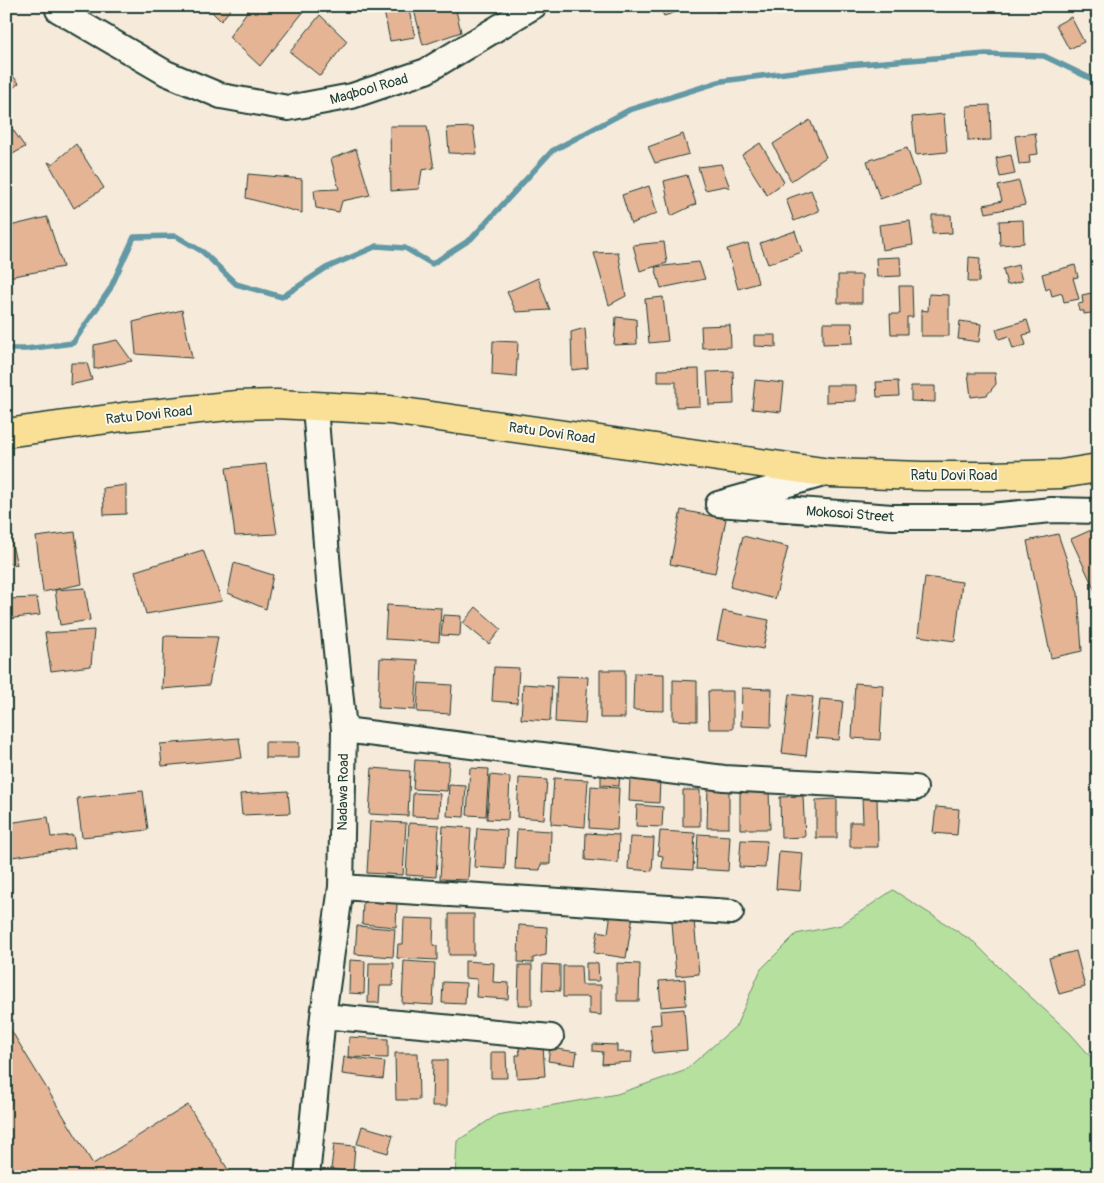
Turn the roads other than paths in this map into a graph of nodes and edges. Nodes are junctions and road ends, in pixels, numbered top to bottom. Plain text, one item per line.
1 (534, 6) edge
2 (58, 10) dead end
3 (315, 407) junction
4 (6, 433) edge
5 (1098, 468) edge
6 (830, 473) junction
7 (1098, 511) edge
8 (344, 730) junction
9 (915, 788) dead end
10 (341, 887) junction
11 (731, 912) dead end
12 (322, 1016) junction
13 (551, 1037) dead end
14 (308, 1177) edge

1 - 2 street, Maqbool Road
3 - 4 main road, Ratu Dovi Road
3 - 6 main road, Ratu Dovi Road
3 - 8 street, Nadawa Road
5 - 6 main road, Ratu Dovi Road
6 - 7 street, Mokosoi Street
8 - 9 street
8 - 10 street, Nadawa Road
10 - 11 street
10 - 12 street, Nadawa Road
12 - 13 street
12 - 14 street, Nadawa Road

